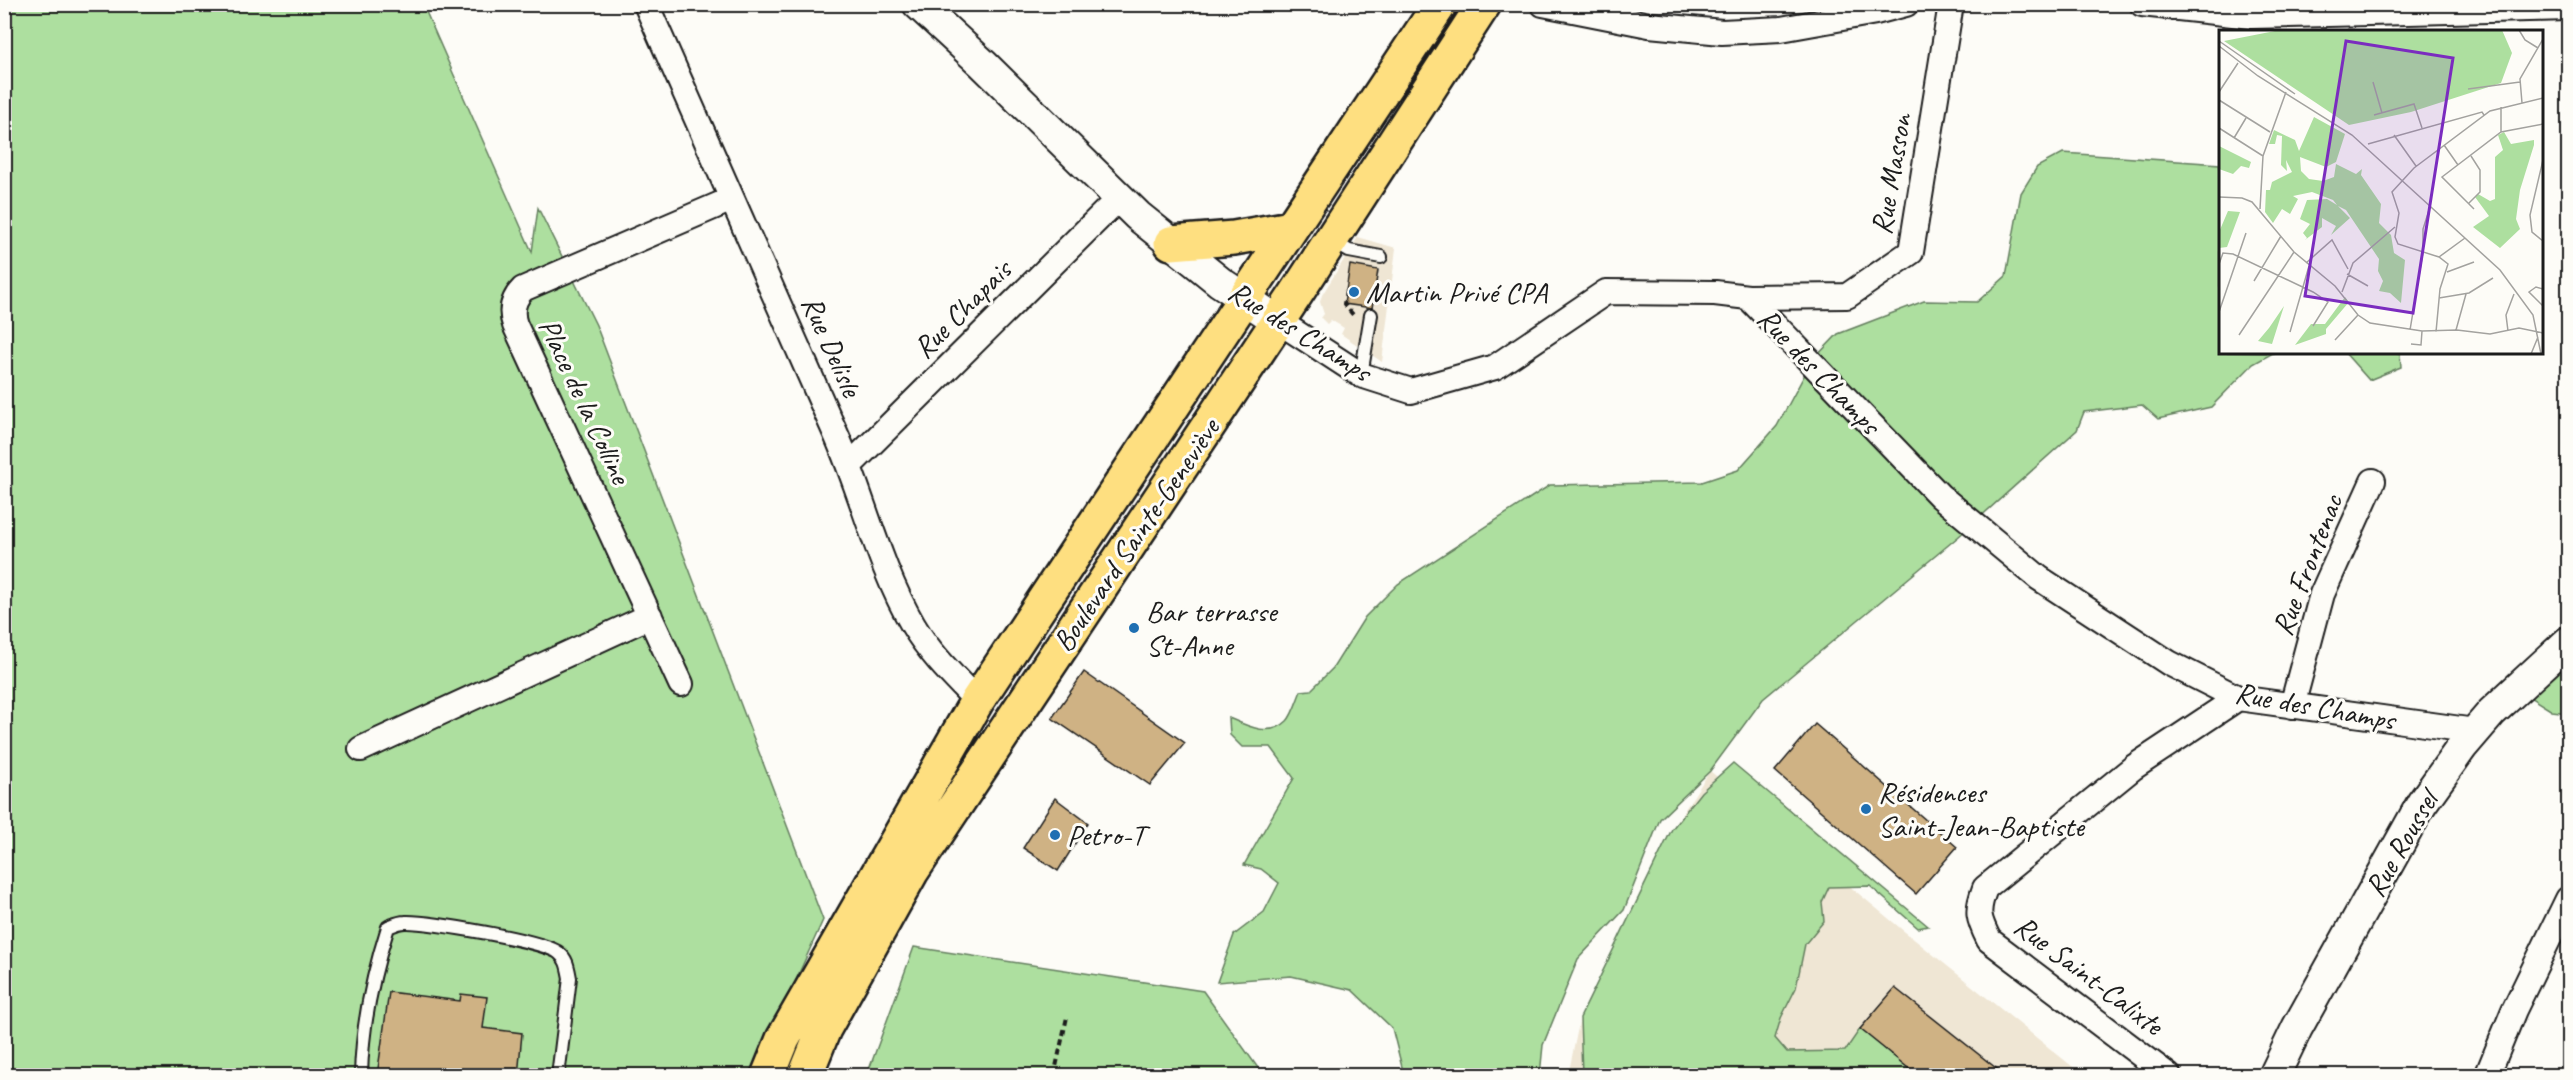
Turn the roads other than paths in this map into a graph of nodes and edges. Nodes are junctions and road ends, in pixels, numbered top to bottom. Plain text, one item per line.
1 (646, 4) edge
2 (918, 4) edge
3 (1440, 4) edge
4 (1484, 4) edge
5 (1543, 4) edge
6 (1906, 4) edge
7 (1951, 4) edge
8 (2142, 4) edge
9 (2568, 8) edge
10 (1119, 198) junction
11 (732, 199) junction
12 (1291, 228) junction
13 (1331, 240) junction
14 (1171, 243) junction
15 (1381, 257) dead end
16 (1748, 297) junction
17 (1245, 300) junction
18 (1371, 315) dead end
19 (1278, 321) junction
20 (1361, 375) junction
21 (850, 465) junction
22 (2373, 482) dead end
23 (650, 616) junction
24 (2568, 642) edge
25 (681, 684) dead end
26 (2238, 698) junction
27 (977, 701) junction
28 (2292, 706) junction
29 (2475, 731) junction
30 (361, 749) dead end
31 (2568, 899) edge
32 (361, 1076) edge
33 (558, 1076) edge
34 (768, 1076) edge
35 (805, 1076) edge
36 (2169, 1076) edge
37 (2274, 1076) edge
38 (2487, 1076) edge

1 - 11 street, Rue Delisle
2 - 10 street, Rue des Champs
3 - 12 main road, Boulevard Sainte-Geneviève
4 - 13 main road, Boulevard Sainte-Geneviève
5 - 6 street
7 - 16 street, Rue Masson
8 - 9 street
10 - 14 street, Rue des Champs
10 - 21 street, Rue Chapais
11 - 21 street, Rue Delisle
11 - 23 street, Place de la Colline
12 - 14 main road
12 - 17 main road, Boulevard Sainte-Geneviève
13 - 15 lane
13 - 19 main road, Boulevard Sainte-Geneviève
14 - 17 street, Rue des Champs
16 - 20 street, Rue des Champs
16 - 26 street, Rue des Champs
17 - 19 street, Rue des Champs
17 - 27 main road, Boulevard Sainte-Geneviève
18 - 20 lane
19 - 20 street, Rue des Champs
19 - 35 main road, Boulevard Sainte-Geneviève
21 - 27 street, Rue Delisle
22 - 28 street, Rue Frontenac
23 - 25 street, Place de la Colline
23 - 30 street
24 - 29 street, Rue Roussel
26 - 28 street, Rue des Champs
26 - 36 street, Rue Saint-Calixte
27 - 34 main road, Boulevard Sainte-Geneviève
28 - 29 street, Rue des Champs
29 - 37 street, Rue Roussel
31 - 38 street
32 - 33 lane

